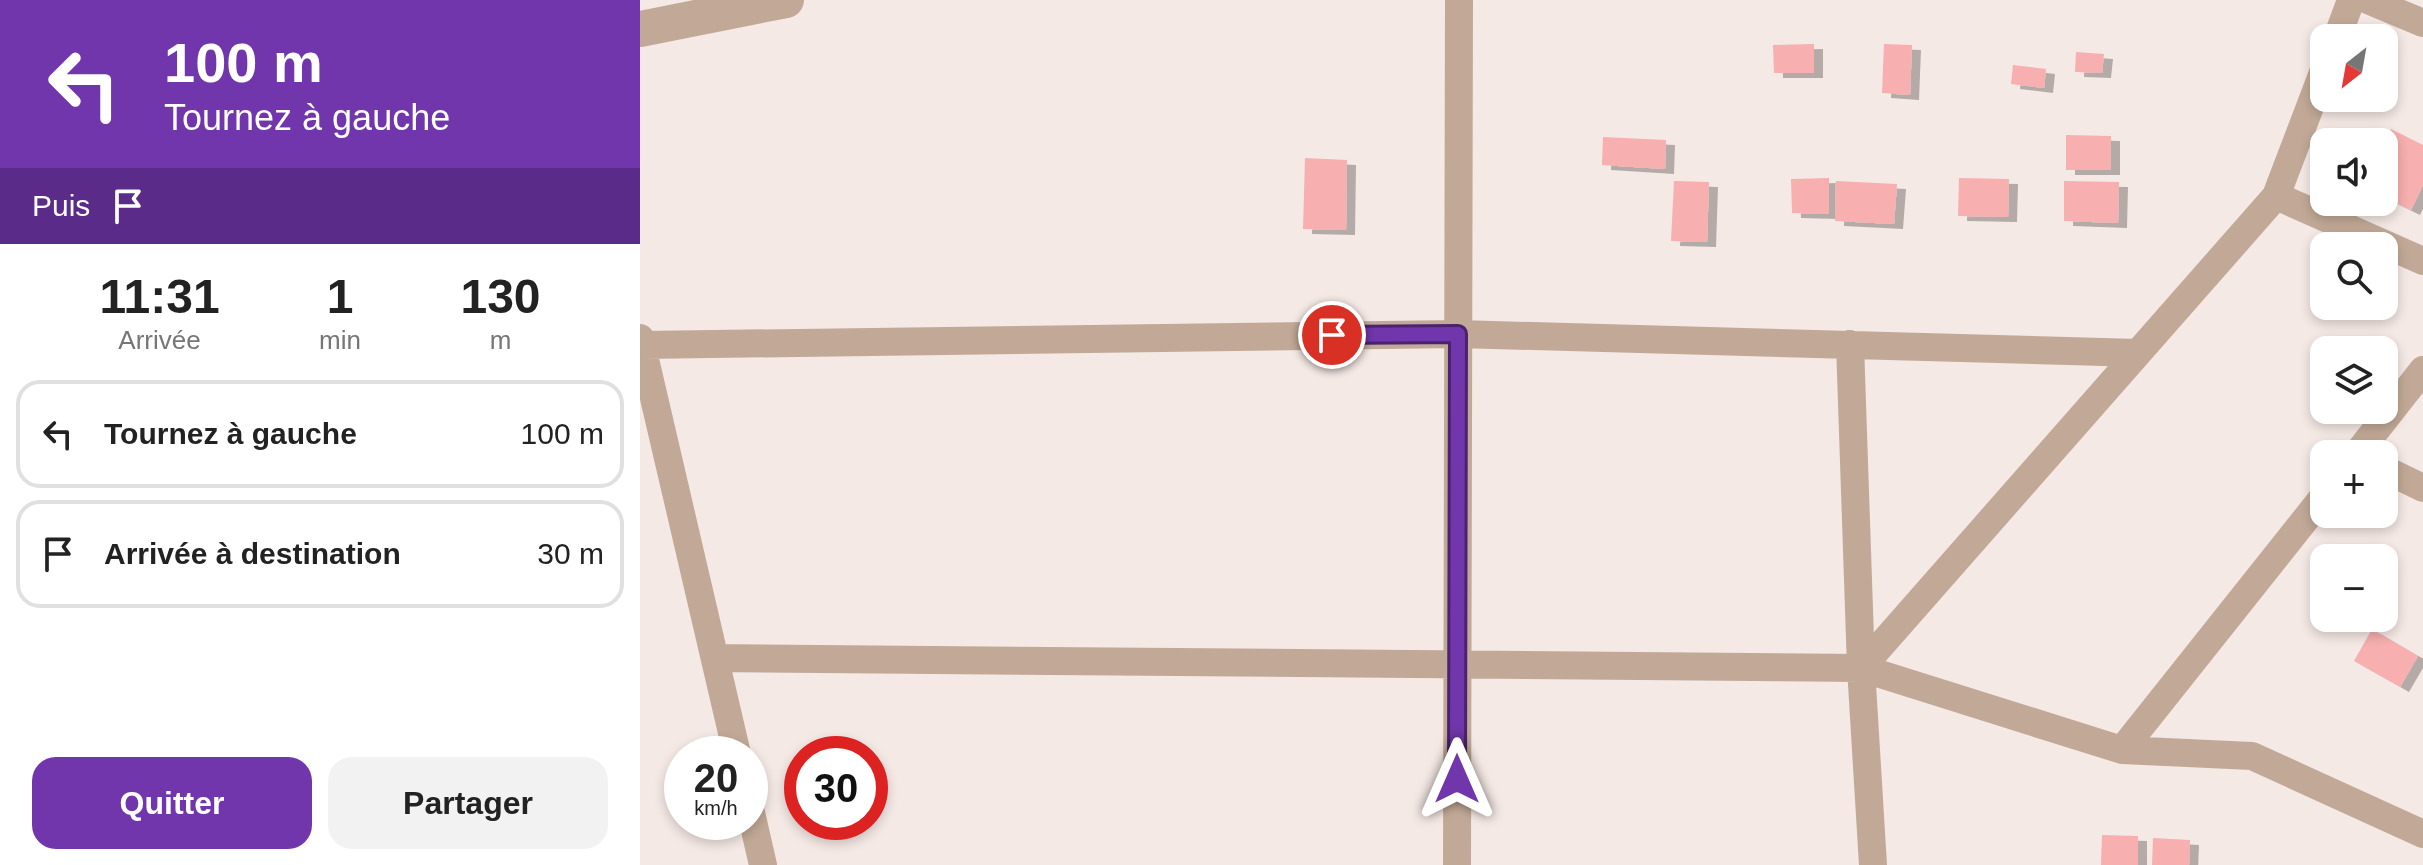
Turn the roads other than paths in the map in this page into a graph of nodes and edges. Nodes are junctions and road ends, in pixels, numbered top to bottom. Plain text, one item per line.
1 (786, 0) edge
2 (1459, 0) edge
3 (2351, 0) edge
4 (2368, 0) edge
5 (2423, 23) edge
6 (2342, 24) edge
7 (640, 29) edge
8 (2310, 107) edge
9 (2276, 196) junction
10 (2423, 261) edge
11 (1458, 334) junction
12 (641, 342) edge
13 (1850, 344) junction
14 (2138, 353) junction
15 (2423, 370) edge
16 (2368, 440) edge
17 (2398, 476) edge
18 (2423, 488) edge
19 (2310, 514) edge
20 (715, 658) junction
21 (1457, 664) junction
22 (1861, 668) junction
23 (733, 736) edge
24 (2122, 750) junction
25 (2423, 834) edge
26 (757, 840) edge
27 (763, 865) edge
28 (1457, 865) edge
29 (1873, 865) edge

1 - 7 street
2 - 11 street
3 - 6 street
4 - 5 street
8 - 9 street
9 - 10 street
9 - 14 street
11 - 12 street
11 - 13 street
11 - 21 street
12 - 20 street
13 - 14 street
13 - 22 street
14 - 22 street
15 - 16 street
17 - 18 street
19 - 24 street
20 - 21 street
20 - 23 street
21 - 22 street
21 - 28 street
22 - 24 street
22 - 29 street
24 - 25 street
26 - 27 street

